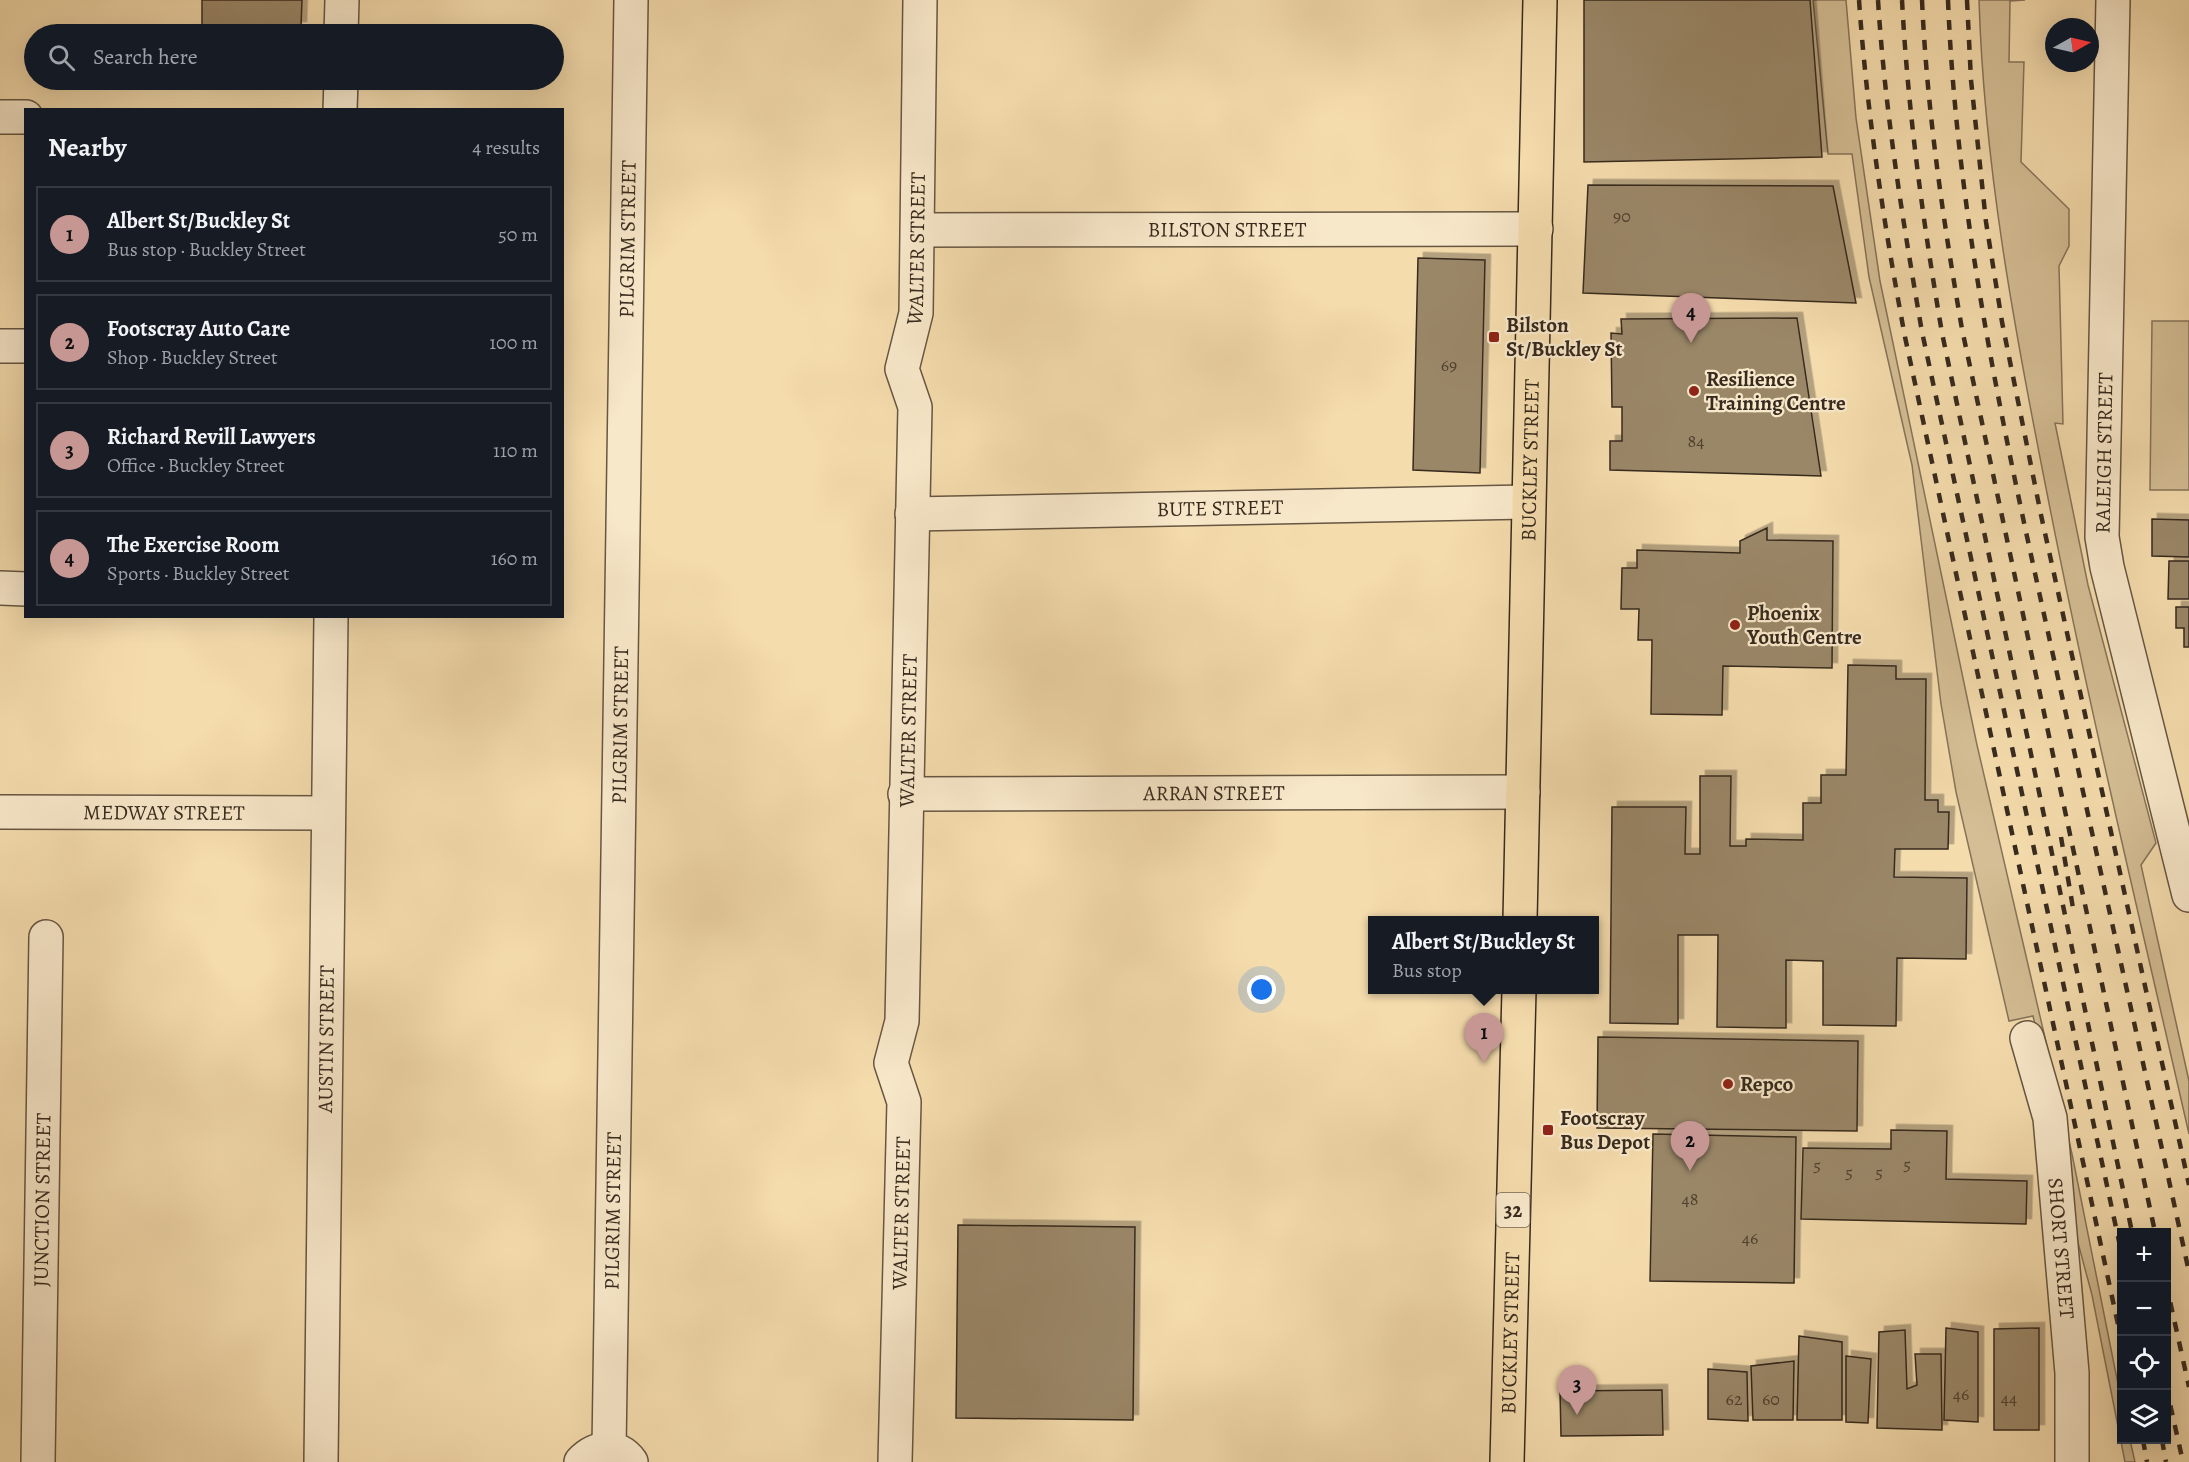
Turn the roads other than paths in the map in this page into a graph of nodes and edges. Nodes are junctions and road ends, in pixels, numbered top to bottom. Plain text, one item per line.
1 (342, 0) edge
2 (631, 0) edge
3 (920, 0) edge
4 (1540, 0) edge
5 (2113, 0) edge
6 (341, 24) edge
7 (340, 90) edge
8 (340, 108) edge
9 (0, 117) edge
10 (24, 117) edge
11 (1536, 229) junction
12 (918, 230) junction
13 (0, 346) edge
14 (24, 346) edge
15 (1528, 502) junction
16 (912, 514) junction
17 (0, 588) edge
18 (24, 589) edge
19 (331, 618) edge
20 (1523, 792) junction
21 (905, 794) junction
22 (0, 812) edge
23 (326, 813) junction
24 (2189, 895) edge
25 (1520, 916) edge
26 (46, 937) dead end
27 (1519, 994) edge
28 (2027, 1038) dead end
29 (607, 1458) edge
30 (38, 1462) edge
31 (321, 1462) edge
32 (895, 1462) edge
33 (1507, 1462) edge
34 (2072, 1462) edge

1 - 6 street
2 - 29 street, PILGRIM STREET
3 - 12 street, WALTER STREET
4 - 11 main road, BUCKLEY STREET
5 - 24 street, RALEIGH STREET
7 - 8 street
9 - 10 street
11 - 12 street, BILSTON STREET
11 - 15 main road, BUCKLEY STREET
12 - 16 street, WALTER STREET
13 - 14 street
15 - 16 street, BUTE STREET
15 - 20 main road, BUCKLEY STREET
16 - 21 street, WALTER STREET
17 - 18 street
19 - 23 street, AUSTIN STREET
20 - 21 street, ARRAN STREET
20 - 25 main road, BUCKLEY STREET
21 - 32 street, WALTER STREET
22 - 23 street, MEDWAY STREET
23 - 31 street, AUSTIN STREET
26 - 30 street, JUNCTION STREET
27 - 33 main road, BUCKLEY STREET / 32
28 - 34 street, SHORT STREET

